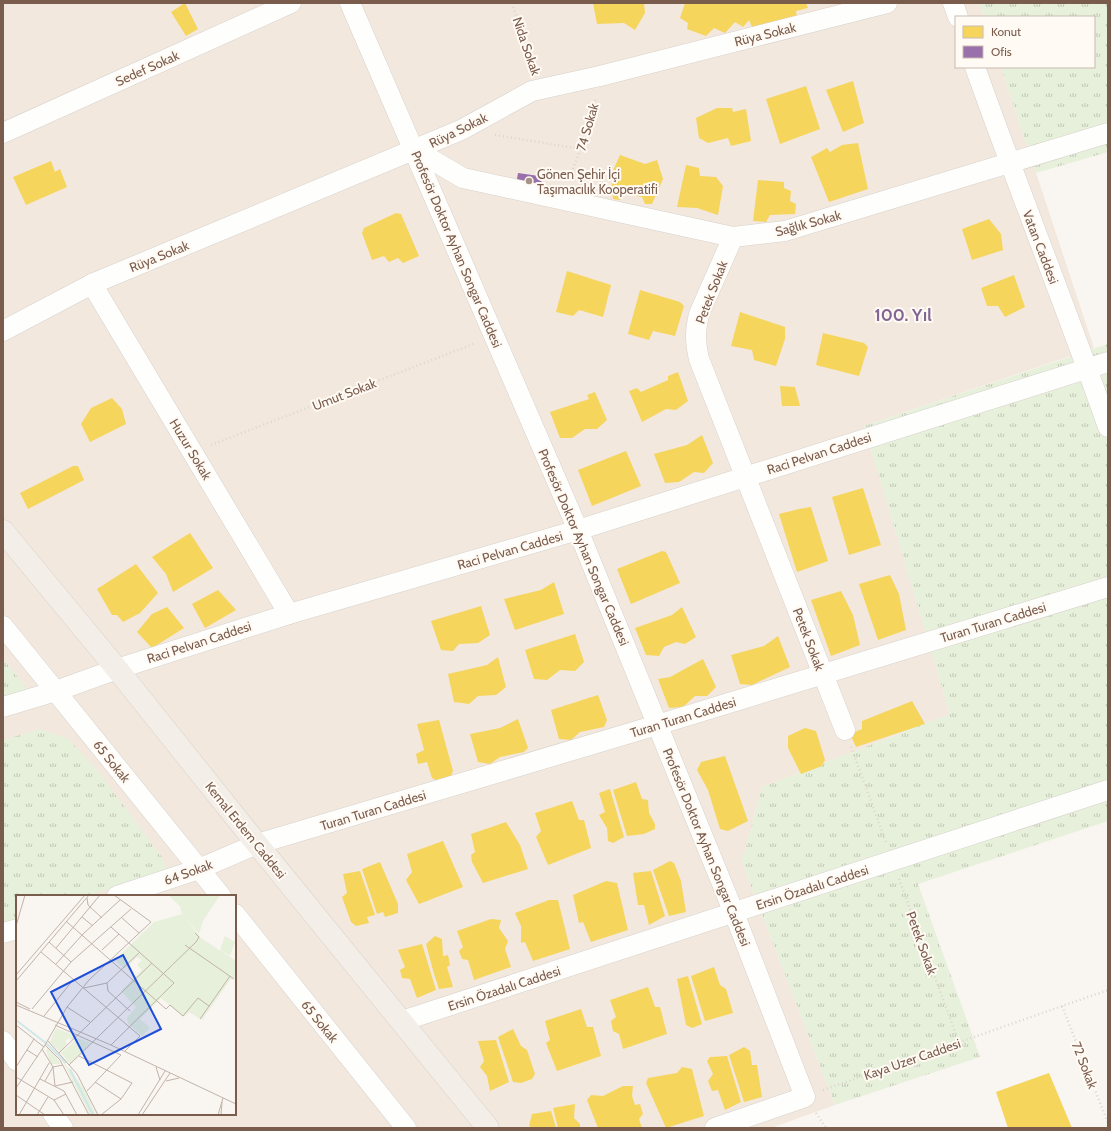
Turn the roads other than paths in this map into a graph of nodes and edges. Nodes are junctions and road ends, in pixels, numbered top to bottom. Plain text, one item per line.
1 (291, 3) edge
2 (350, 3) edge
3 (887, 3) edge
4 (953, 3) edge
5 (958, 16) edge
6 (975, 68) edge
7 (3, 133) edge
8 (1108, 133) edge
9 (415, 150) junction
10 (1009, 162) junction
11 (733, 238) junction
12 (92, 284) junction
13 (3, 331) edge
14 (1108, 362) edge
15 (1087, 368) junction
16 (1108, 428) edge
17 (746, 477) junction
18 (578, 530) junction
19 (3, 531) edge
20 (1108, 587) edge
21 (289, 614) junction
22 (3, 626) edge
23 (117, 668) junction
24 (823, 674) junction
25 (56, 691) junction
26 (3, 707) edge
27 (657, 725) junction
28 (845, 730) road end
29 (1108, 790) edge
30 (257, 844) junction
31 (199, 869) junction
32 (120, 895) edge
33 (220, 895) edge
34 (734, 913) junction
35 (236, 915) edge
36 (16, 929) edge
37 (3, 933) edge
38 (402, 1021) junction
39 (3, 1041) edge
40 (16, 1060) edge
41 (54, 1115) edge
42 (63, 1128) edge
43 (406, 1128) edge
44 (488, 1128) edge
45 (715, 1128) edge

1 - 7 street, Sedef Sokak
2 - 9 street, Profesör Doktor Ayhan Songar Caddesi
3 - 9 street, Rüya Sokak
4 - 5 street
6 - 10 street, Vatan Caddesi
8 - 10 street, Sağlık Sokak
9 - 11 street, Sağlık Sokak
9 - 12 street, Rüya Sokak
9 - 18 street, Profesör Doktor Ayhan Songar Caddesi
10 - 11 street, Sağlık Sokak
10 - 15 street, Vatan Caddesi
11 - 17 street, Petek Sokak
12 - 13 street, Rüya Sokak
12 - 21 street, Huzur Sokak
14 - 15 street, Raci Pelvan Caddesi
15 - 16 street, Vatan Caddesi
15 - 17 street, Raci Pelvan Caddesi
17 - 18 street, Raci Pelvan Caddesi
17 - 24 street, Petek Sokak
18 - 21 street, Raci Pelvan Caddesi
18 - 27 street, Profesör Doktor Ayhan Songar Caddesi
19 - 23 main road, Kemal Erdem Caddesi
20 - 24 street, Turan Turan Caddesi
21 - 23 street, Raci Pelvan Caddesi
22 - 25 street, 65 Sokak
23 - 25 street, Raci Pelvan Caddesi
23 - 30 main road, Kemal Erdem Caddesi
24 - 27 street, Turan Turan Caddesi
24 - 28 street, Petek Sokak
25 - 26 street, Raci Pelvan Caddesi
25 - 31 street, 65 Sokak
27 - 30 street, Turan Turan Caddesi
27 - 34 street, Profesör Doktor Ayhan Songar Caddesi
29 - 34 street, Ersin Özadalı Caddesi
30 - 31 street, 64 Sokak
30 - 38 main road, Kemal Erdem Caddesi
31 - 32 street, 64 Sokak
31 - 33 street, 65 Sokak
34 - 38 street, Ersin Özadalı Caddesi
34 - 45 street, Profesör Doktor Ayhan Songar Caddesi
35 - 43 street, 65 Sokak
36 - 37 street
38 - 44 main road, Kemal Erdem Caddesi
39 - 40 street
41 - 42 street

